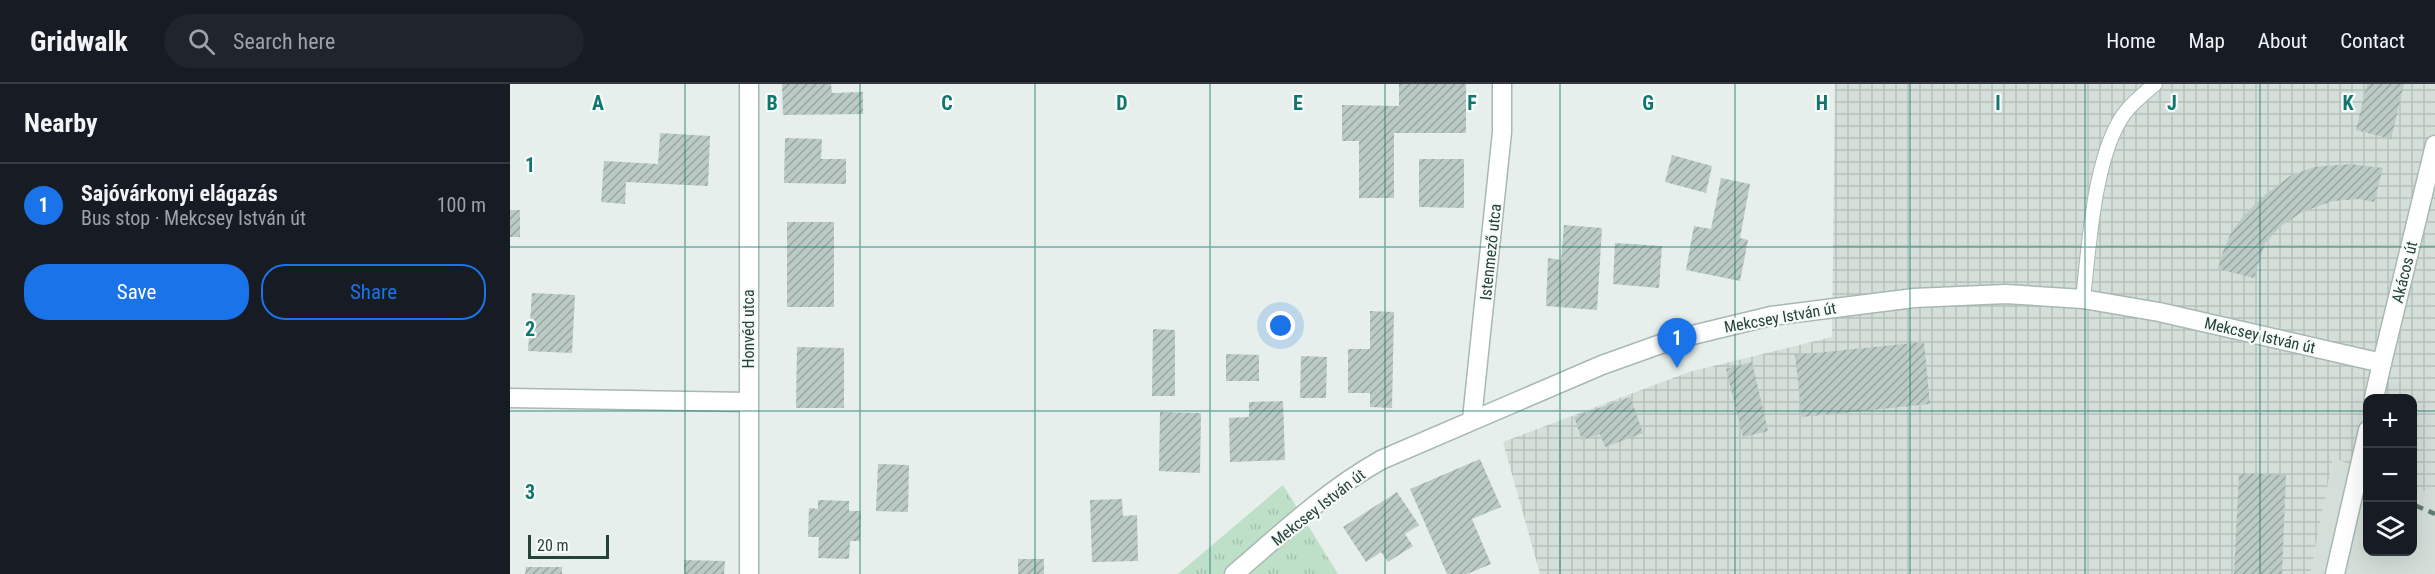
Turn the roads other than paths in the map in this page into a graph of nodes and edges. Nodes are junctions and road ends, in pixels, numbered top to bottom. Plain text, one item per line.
1 (749, 84) edge
2 (1502, 84) edge
3 (2155, 84) edge
4 (2435, 145) edge
5 (2083, 299) junction
6 (2382, 363) junction
7 (2375, 394) edge
8 (510, 398) edge
9 (748, 402) junction
10 (1472, 419) junction
11 (2363, 448) edge
12 (748, 574) edge
13 (1234, 574) edge
14 (2335, 574) edge

1 - 9 street, Honvéd utca
2 - 10 street, Istenmező utca
3 - 5 lane
4 - 6 street, Akácos út
5 - 6 street, Mekcsey István út
5 - 10 street, Mekcsey István út
6 - 7 street, Akácos út
8 - 9 street
9 - 12 street, Honvéd utca
10 - 13 street, Mekcsey István út
11 - 14 street

